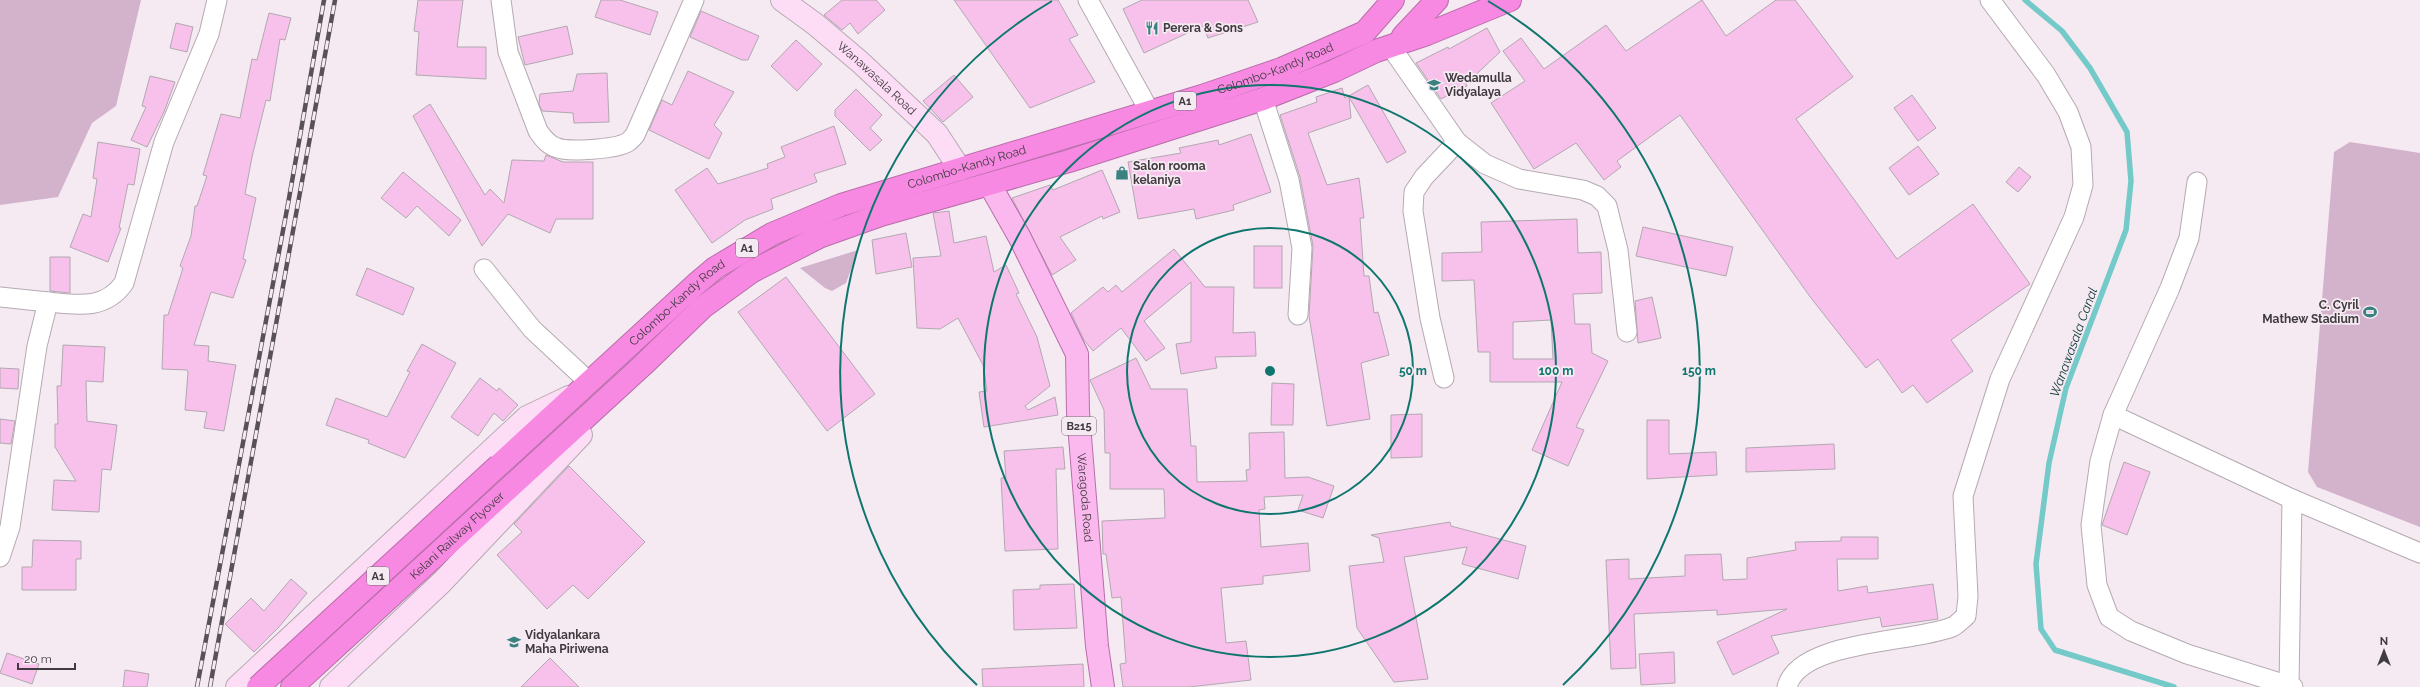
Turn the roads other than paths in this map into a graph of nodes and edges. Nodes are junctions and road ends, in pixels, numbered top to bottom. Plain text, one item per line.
1 (217, 0) edge
2 (501, 0) edge
3 (694, 0) edge
4 (782, 0) edge
5 (1088, 0) edge
6 (1393, 0) edge
7 (1437, 0) edge
8 (1510, 0) edge
9 (1990, 0) edge
10 (1395, 45) junction
11 (1263, 99) junction
12 (1150, 112) junction
13 (1457, 142) junction
14 (960, 169) junction
15 (2197, 182) dead end
16 (990, 185) junction
17 (484, 269) dead end
18 (0, 297) edge
19 (48, 302) junction
20 (1298, 315) dead end
21 (1627, 332) dead end
22 (1444, 378) dead end
23 (623, 384) junction
24 (581, 388) junction
25 (2113, 414) junction
26 (2292, 499) junction
27 (2420, 553) edge
28 (0, 557) edge
29 (251, 684) edge
30 (2291, 686) edge
31 (292, 687) edge
32 (331, 687) edge
33 (1103, 687) edge
34 (1787, 687) edge

1 - 19 street
2 - 3 street
4 - 14 street, Wanawasala Road
5 - 12 street
6 - 12 highway, Colombo-Kandy Road / A1
7 - 10 highway
8 - 10 highway, Colombo-Kandy Road
9 - 34 street
10 - 11 highway, Colombo-Kandy Road / A1
10 - 13 street
11 - 16 highway, Colombo-Kandy Road / A1
11 - 20 street
12 - 14 highway, Colombo-Kandy Road / A1
13 - 21 street
13 - 22 street
14 - 16 highway
14 - 24 highway, Colombo-Kandy Road / A1
15 - 25 street
16 - 23 highway, Colombo-Kandy Road / A1
16 - 33 main road, Waragoda Road / B215
17 - 24 street
18 - 19 street
19 - 28 street
23 - 31 highway, Kelani Railway Flyover / A1
23 - 32 street
24 - 29 highway, Kelani Railway Flyover / A1, bridge
24 - 29 street
25 - 26 street
25 - 30 street
26 - 27 street
26 - 30 street

